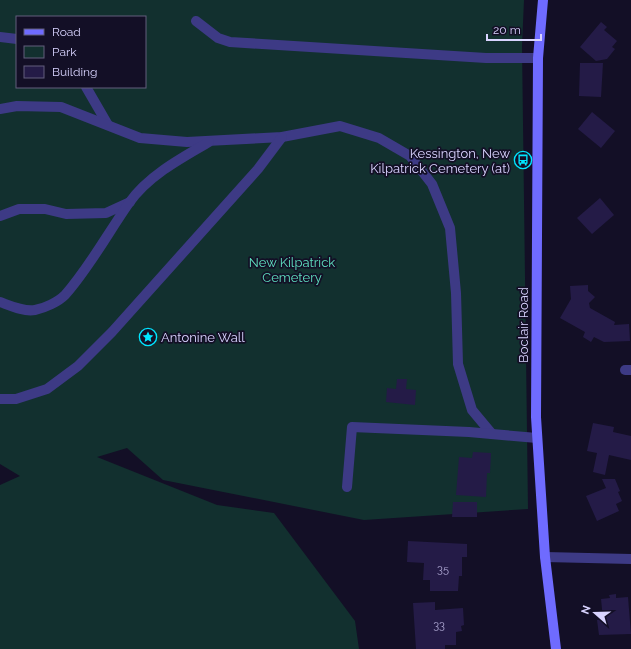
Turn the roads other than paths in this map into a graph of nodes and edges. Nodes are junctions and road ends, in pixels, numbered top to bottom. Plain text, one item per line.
1 (542, 0) edge
2 (196, 21) dead end
3 (0, 37) edge
4 (16, 39) edge
5 (538, 58) junction
6 (87, 88) edge
7 (0, 109) edge
8 (108, 125) junction
9 (282, 137) junction
10 (210, 142) junction
11 (130, 202) junction
12 (0, 216) edge
13 (0, 302) edge
14 (0, 399) edge
15 (492, 434) junction
16 (537, 438) junction
17 (347, 487) dead end
18 (545, 557) junction
19 (631, 559) edge
20 (556, 649) edge

1 - 5 main road, Boclair Road
2 - 5 street
3 - 4 street
5 - 16 main road, Boclair Road
6 - 8 street
7 - 8 street
8 - 10 street
9 - 10 street
9 - 14 street
9 - 15 street
10 - 11 street
11 - 12 street
11 - 13 street
15 - 16 street
15 - 17 street
16 - 18 main road, Boclair Road
18 - 19 street
18 - 20 main road, Boclair Road

